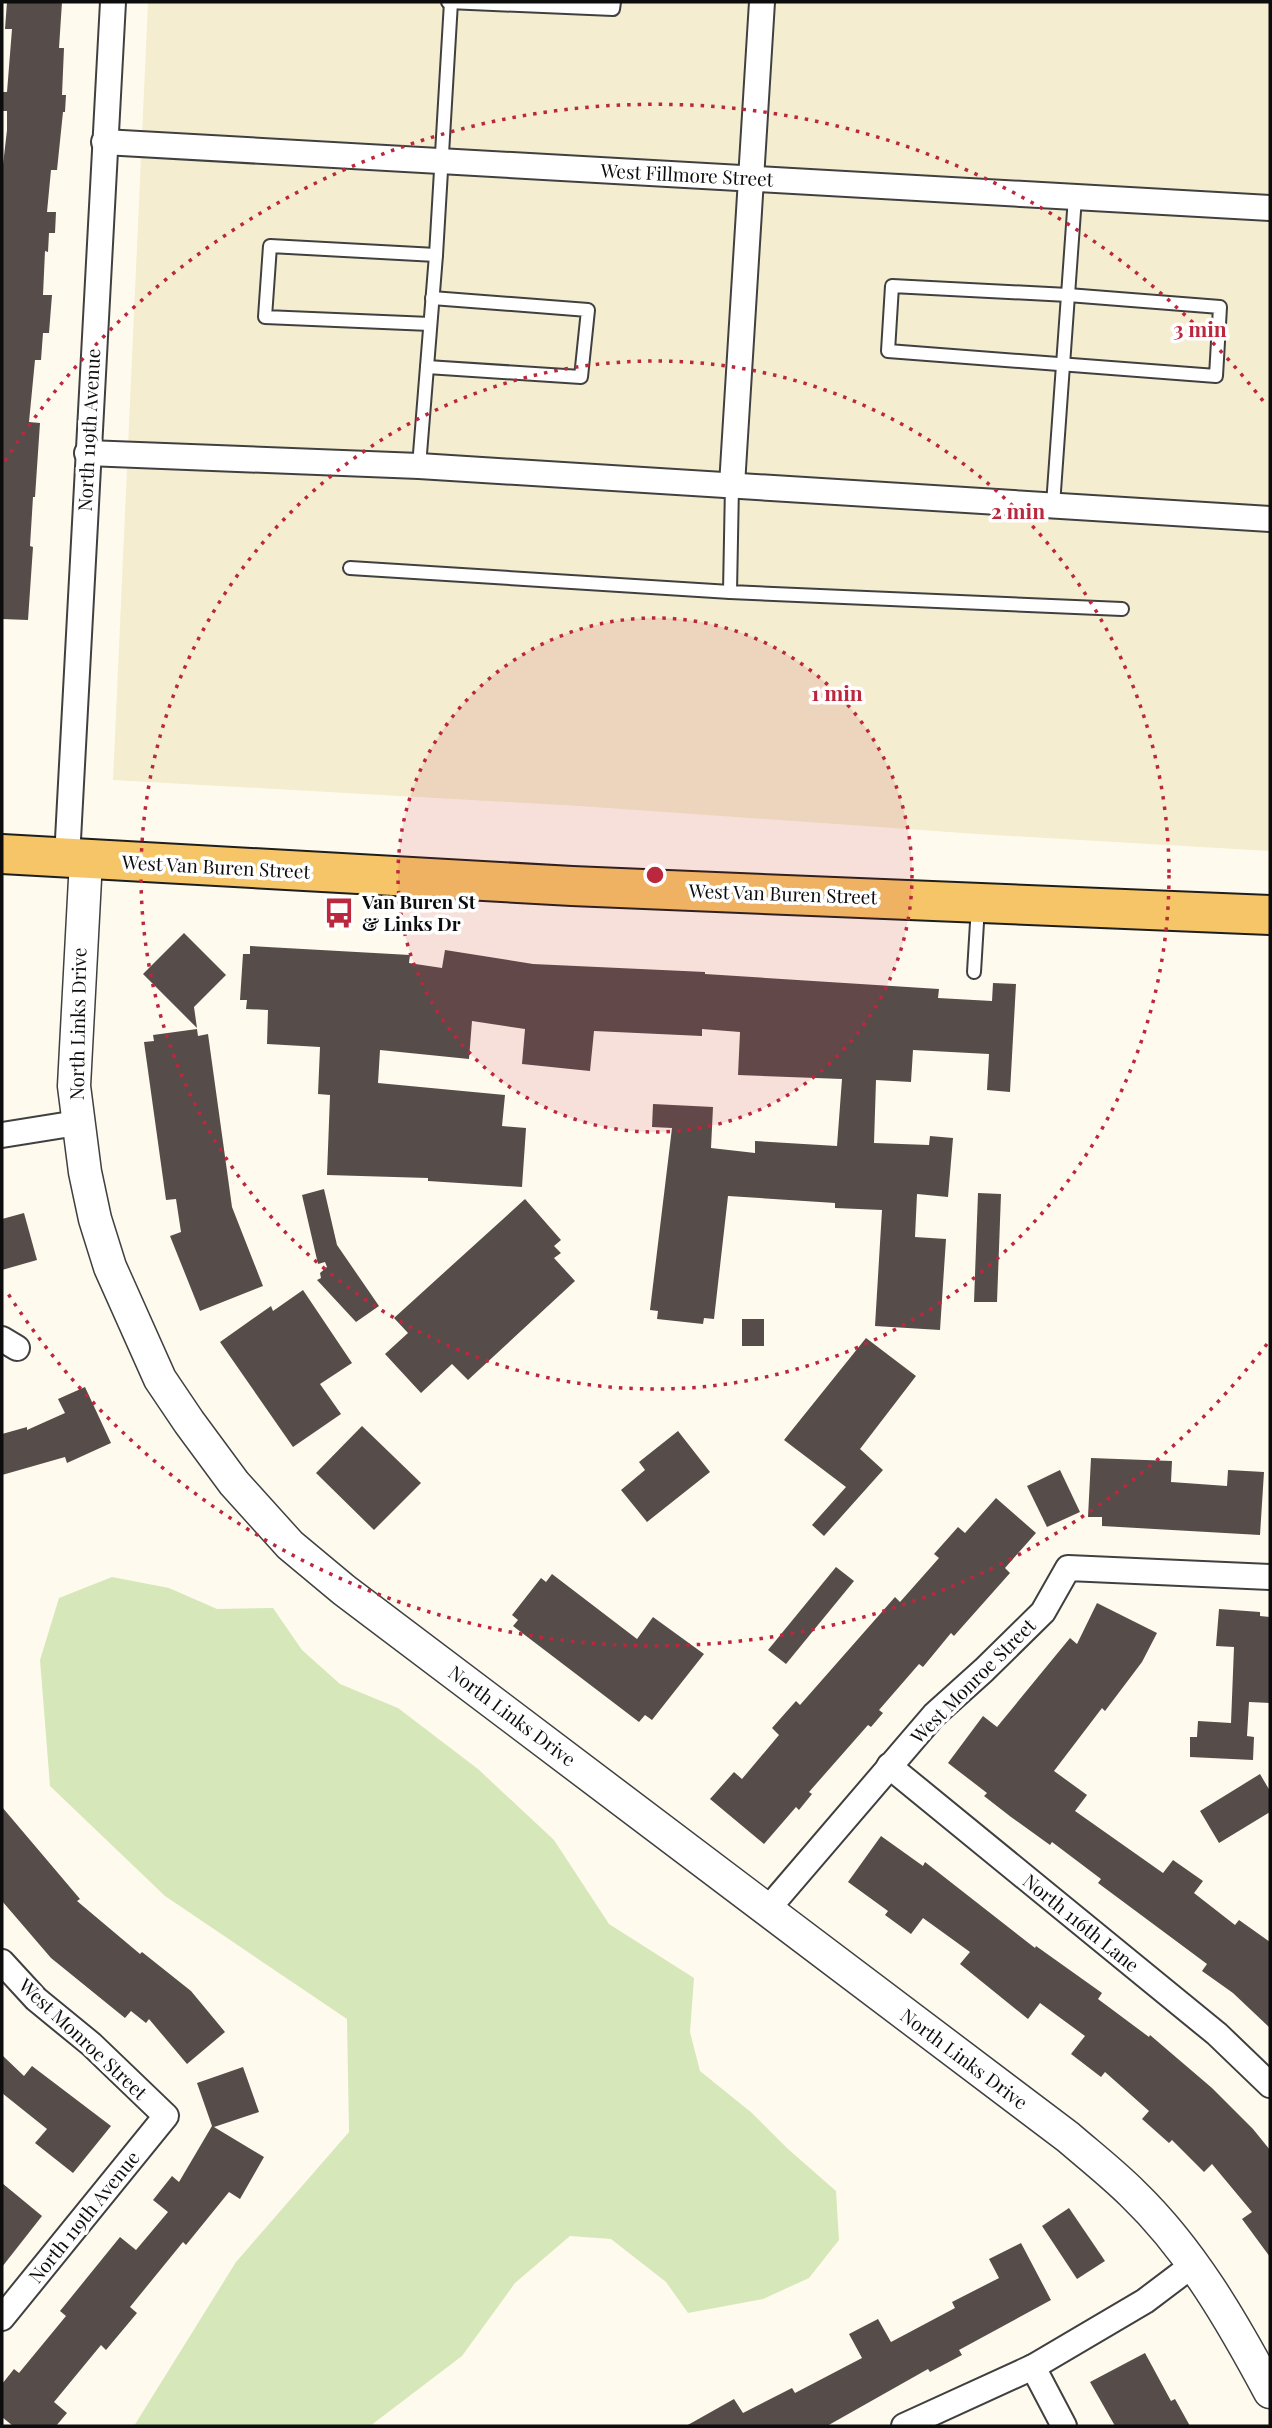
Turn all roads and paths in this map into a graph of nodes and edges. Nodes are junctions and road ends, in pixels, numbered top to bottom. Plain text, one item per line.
1 (113, 2) edge
2 (450, 2) edge
3 (614, 2) edge
4 (762, 2) edge
5 (104, 142) junction
6 (440, 160) junction
7 (751, 178) junction
8 (1075, 197) junction
9 (1270, 208) edge
10 (436, 255) junction
11 (1068, 295) junction
12 (432, 298) junction
13 (430, 324) junction
14 (1062, 363) junction
15 (427, 367) junction
16 (88, 453) junction
17 (419, 466) junction
18 (732, 485) junction
19 (1053, 505) junction
20 (1270, 519) edge
21 (350, 568) dead end
22 (730, 592) junction
23 (1122, 609) dead end
24 (2, 854) edge
25 (76, 859) junction
26 (978, 902) junction
27 (1270, 915) edge
28 (974, 972) dead end
29 (78, 1123) junction
30 (2, 1135) edge
31 (1270, 1577) edge
32 (889, 1766) junction
33 (767, 1910) junction
34 (2, 1962) edge
35 (1270, 2085) edge
36 (166, 2116) joint
37 (1194, 2264) junction
38 (2, 2318) edge
39 (1033, 2367) junction
40 (1270, 2392) edge
41 (904, 2426) edge
42 (1064, 2426) edge

1 - 5 street, North 119th Avenue
2 - 3 lane
2 - 6 lane
4 - 7 street
5 - 6 street, West Fillmore Street
5 - 16 street, North 119th Avenue
6 - 7 street, West Fillmore Street
6 - 10 lane
7 - 8 street, West Fillmore Street
7 - 18 street
8 - 9 street, West Fillmore Street
8 - 11 lane
10 - 12 lane
10 - 13 lane
11 - 14 lane
11 - 14 lane
11 - 14 lane
12 - 13 lane
12 - 15 lane
13 - 15 lane
14 - 19 lane
15 - 17 lane
16 - 17 street
16 - 25 street, North 119th Avenue
17 - 18 street
18 - 19 street
18 - 22 lane
19 - 20 street
21 - 22 lane
22 - 23 lane
24 - 25 main road, West Van Buren Street
25 - 26 main road, West Van Buren Street
25 - 29 street, North Links Drive
26 - 27 main road, West Van Buren Street
26 - 28 lane
29 - 30 street
29 - 33 street, North Links Drive
31 - 32 street, West Monroe Street
32 - 33 street, West Monroe Street
32 - 35 street, North 116th Lane
33 - 37 street, North Links Drive
34 - 36 street, West Monroe Street
36 - 38 street, North 119th Avenue
37 - 39 street
37 - 40 street, North Links Drive
39 - 41 street
39 - 42 street

